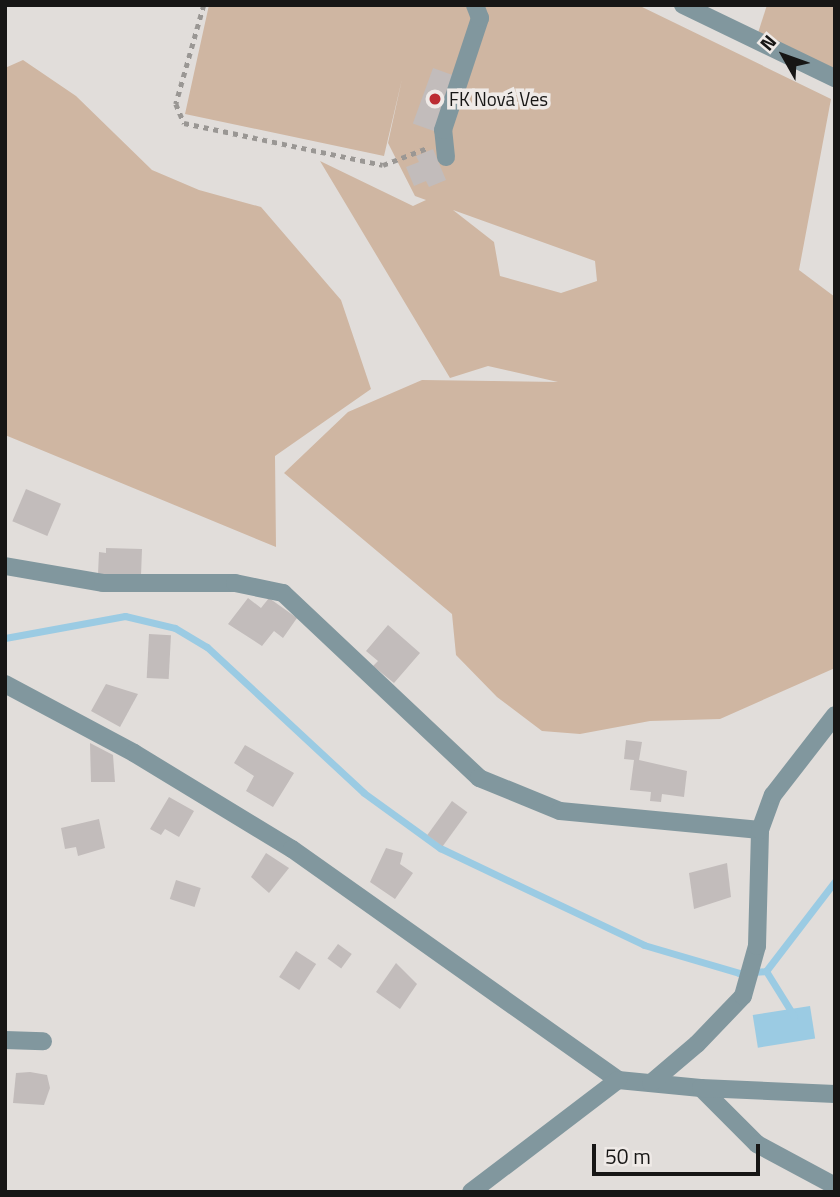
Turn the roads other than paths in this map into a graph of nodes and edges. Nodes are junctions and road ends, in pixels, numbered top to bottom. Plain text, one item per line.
1 (475, 5) edge
2 (683, 5) edge
3 (835, 78) edge
4 (445, 149) road end
5 (5, 566) edge
6 (5, 684) edge
7 (835, 715) edge
8 (760, 830) junction
9 (5, 1040) edge
10 (43, 1041) dead end
11 (618, 1080) junction
12 (651, 1083) junction
13 (701, 1088) junction
14 (835, 1094) edge
15 (835, 1186) edge
16 (471, 1192) edge

1 - 4 street
2 - 3 street
5 - 8 street
6 - 11 street
7 - 8 street
8 - 12 street
9 - 10 street
11 - 12 street
11 - 16 street
12 - 13 street
13 - 14 street
13 - 15 street

